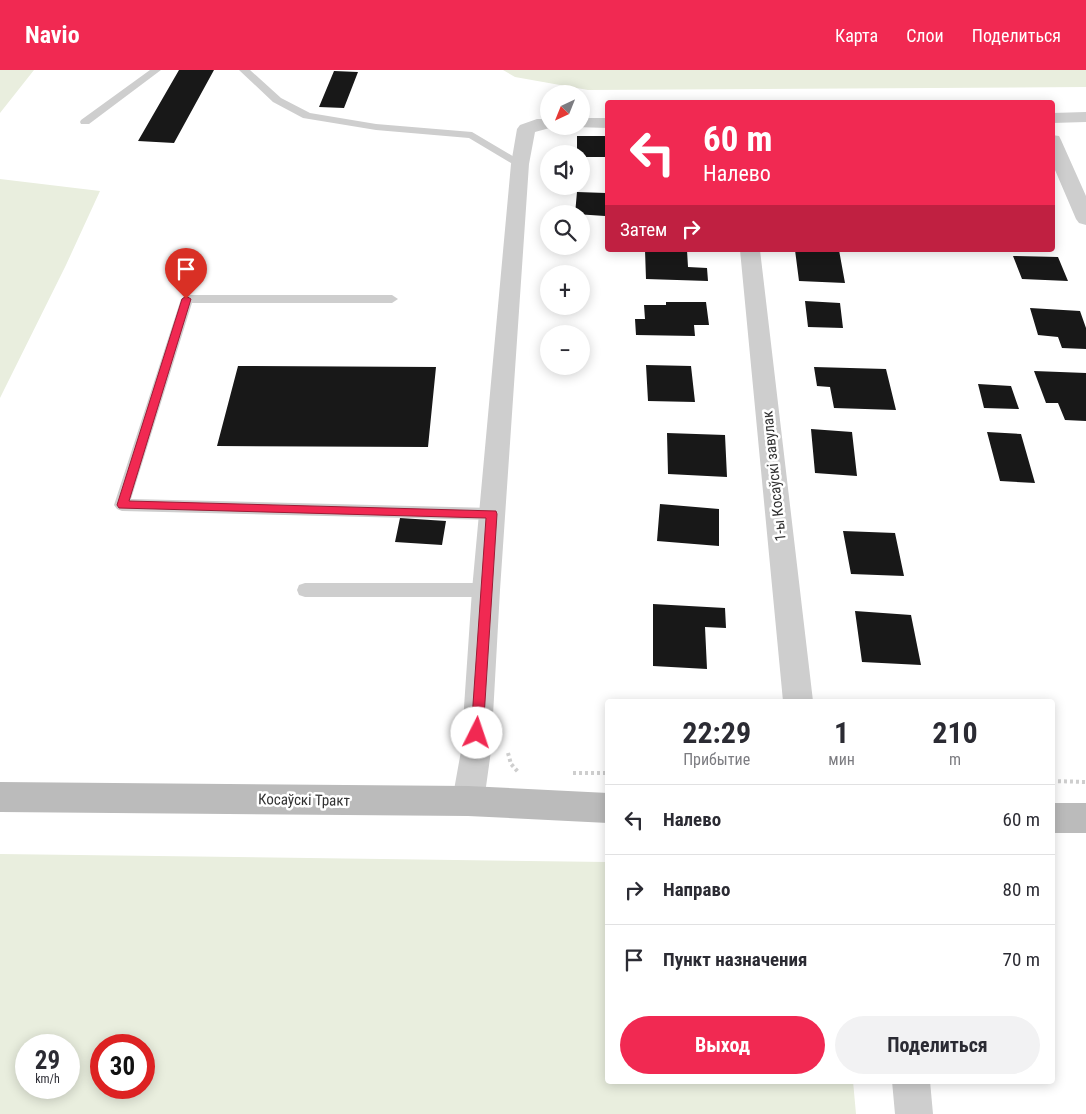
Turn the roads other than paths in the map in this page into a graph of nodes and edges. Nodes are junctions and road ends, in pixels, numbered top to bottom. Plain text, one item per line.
1 (156, 70) edge
2 (244, 70) edge
3 (1055, 118) edge
4 (1086, 118) edge
5 (85, 122) dead end
6 (590, 123) edge
7 (605, 123) edge
8 (540, 124) edge
9 (1055, 147) edge
10 (520, 164) junction
11 (1086, 219) edge
12 (750, 252) edge
13 (392, 300) dead end
14 (492, 514) junction
15 (305, 590) dead end
16 (486, 590) junction
17 (798, 699) edge
18 (0, 797) edge
19 (468, 801) junction
20 (605, 808) edge
21 (1055, 818) edge
22 (1086, 818) edge
23 (911, 1084) edge
24 (914, 1114) edge

1 - 5 lane
2 - 10 lane
3 - 4 street
6 - 7 street
8 - 10 street
9 - 11 street
10 - 14 street
12 - 17 street, 1-ы Косаўскі завулак
13 - 14 lane
14 - 16 street
15 - 16 lane
16 - 19 street
18 - 19 main road, Косаўскі Тракт
19 - 20 main road, Косаўскі Тракт
21 - 22 main road
23 - 24 street

